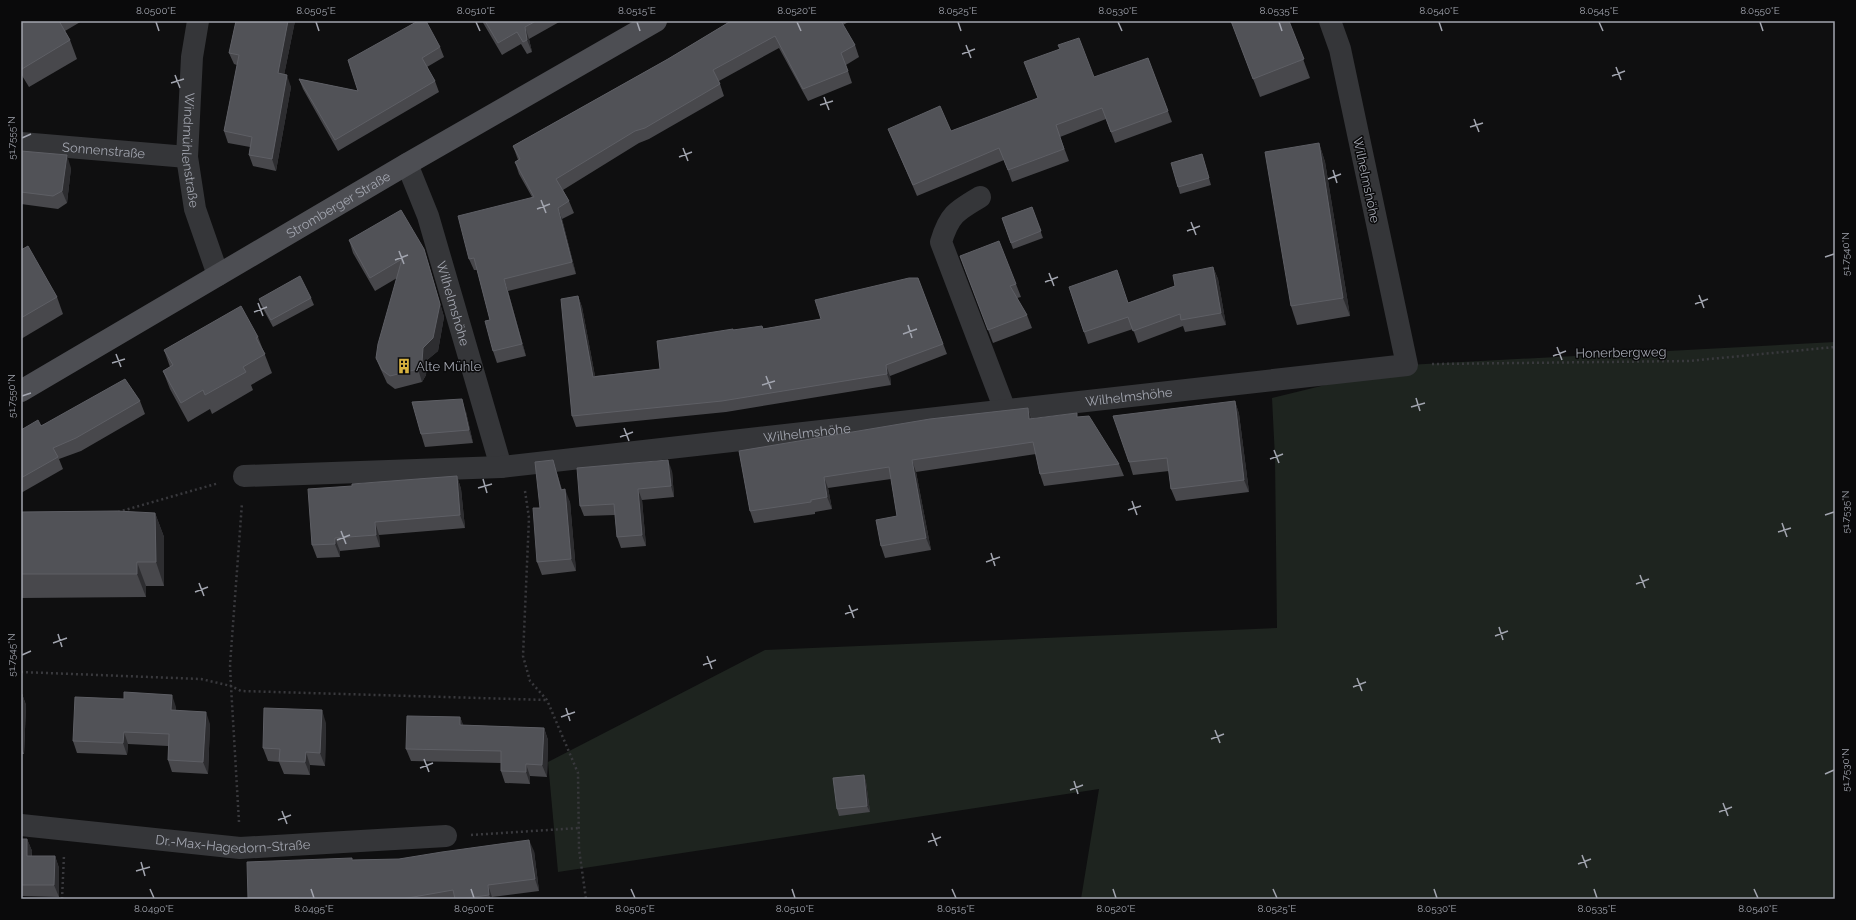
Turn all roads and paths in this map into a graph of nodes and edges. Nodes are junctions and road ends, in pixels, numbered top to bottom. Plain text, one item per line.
1 (198, 21) edge
2 (656, 21) edge
3 (1330, 21) edge
4 (21, 143) edge
5 (187, 157) junction
6 (407, 164) junction
7 (980, 197) dead end
8 (218, 276) junction
9 (1835, 347) edge
10 (1406, 365) junction
11 (21, 391) edge
12 (1005, 410) junction
13 (511, 466) junction
14 (244, 476) junction
15 (116, 512) edge
16 (21, 672) edge
17 (231, 686) junction
18 (547, 700) junction
19 (21, 825) edge
20 (65, 828) junction
21 (579, 828) junction
22 (446, 836) joint
23 (240, 848) junction
24 (62, 899) edge
25 (586, 899) edge

1 - 5 street, Windmühlenstraße
2 - 6 main road, Stromberger Straße
3 - 10 street, Wilhelmshöhe
4 - 5 street, Sonnenstraße
5 - 8 street, Windmühlenstraße
6 - 8 main road, Stromberger Straße
6 - 13 street, Wilhelmshöhe
7 - 12 street
8 - 11 main road, Stromberger Straße
9 - 10 path, Honerbergweg
10 - 12 street, Wilhelmshöhe
12 - 13 street, Wilhelmshöhe
13 - 14 street, Wilhelmshöhe
13 - 18 path
14 - 15 path
14 - 17 path
16 - 17 path
17 - 18 path
17 - 23 path
18 - 21 path
19 - 20 street, Dr.-Max-Hagedorn-Straße
20 - 23 street, Dr.-Max-Hagedorn-Straße
20 - 24 path
21 - 22 path
21 - 25 path
22 - 23 street, Dr.-Max-Hagedorn-Straße

